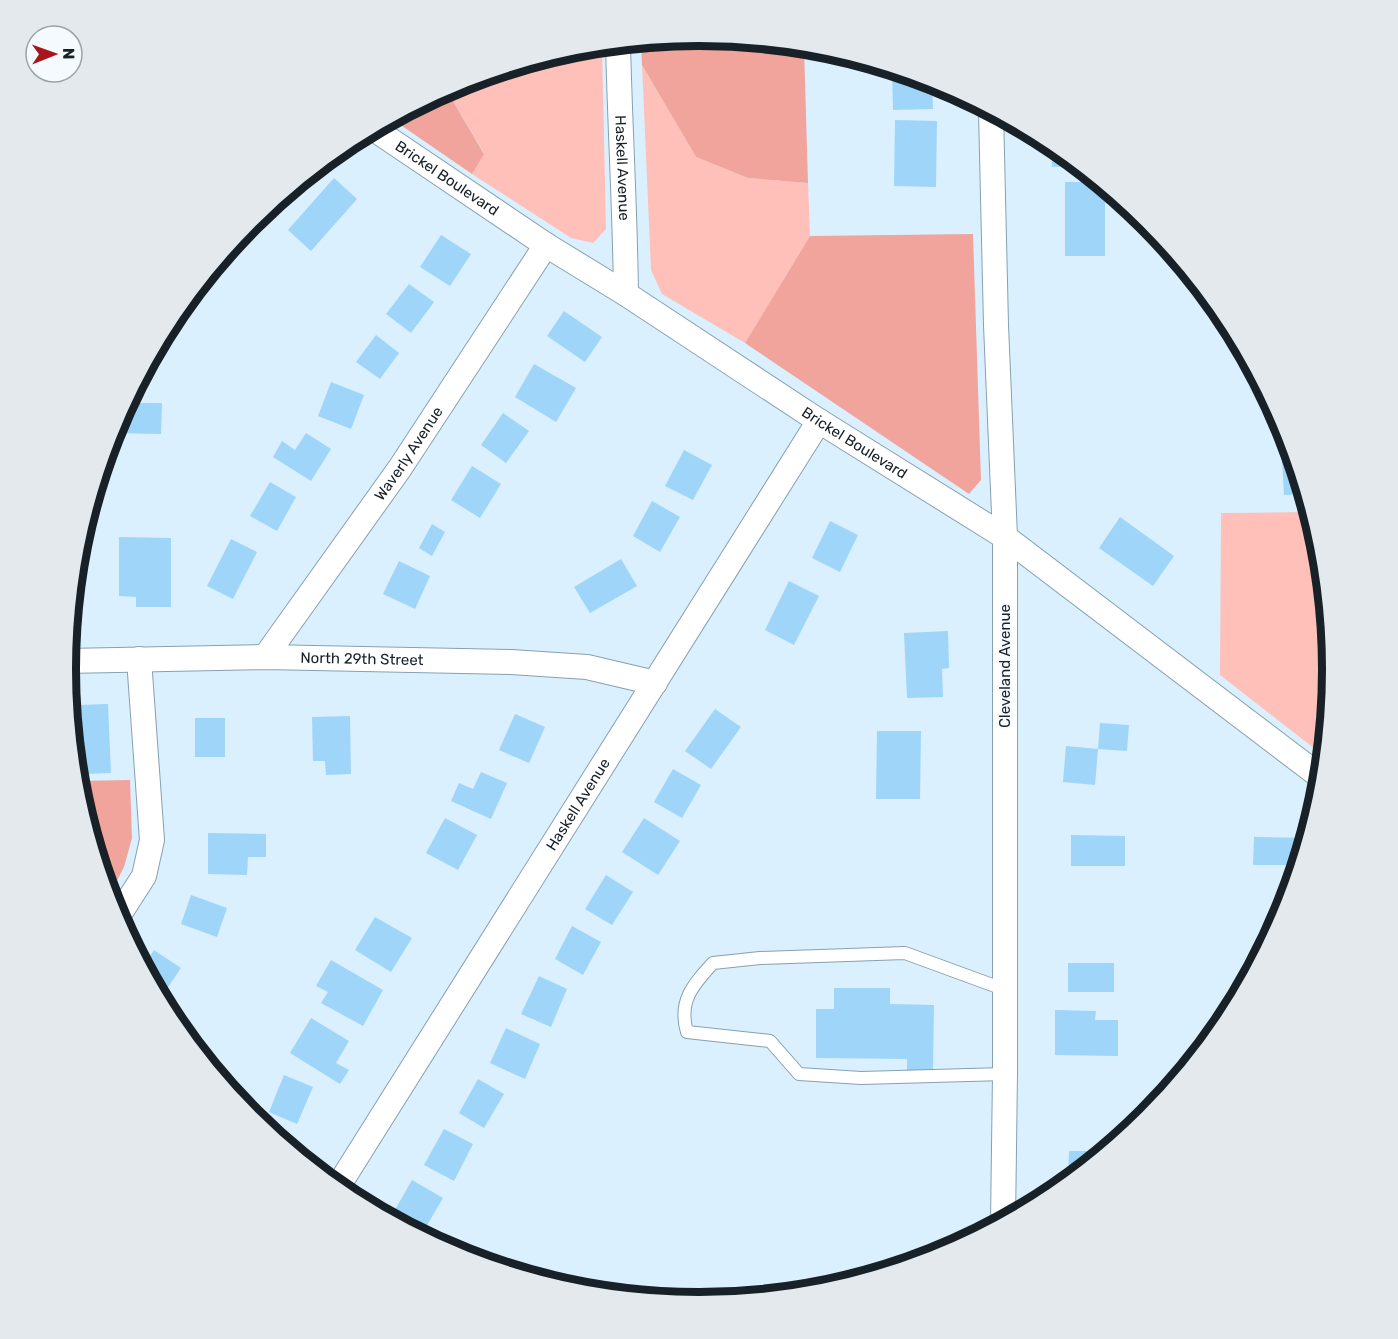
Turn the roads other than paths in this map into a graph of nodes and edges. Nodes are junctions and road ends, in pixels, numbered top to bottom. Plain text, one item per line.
1 (618, 52) edge
2 (992, 120) edge
3 (381, 134) edge
4 (546, 245) junction
5 (626, 294) junction
6 (819, 421) junction
7 (1005, 537) junction
8 (265, 657) junction
9 (139, 659) junction
10 (76, 661) edge
11 (655, 683) junction
12 (1313, 771) edge
13 (123, 908) edge
14 (1006, 986) junction
15 (1005, 1074) junction
16 (342, 1180) edge
17 (1003, 1213) edge

1 - 5 street, Haskell Avenue
2 - 7 street, Cleveland Avenue
3 - 4 street, Brickel Boulevard
4 - 5 street, Brickel Boulevard
4 - 8 street, Waverly Avenue
5 - 6 street, Brickel Boulevard
6 - 7 street, Brickel Boulevard
6 - 11 street, Haskell Avenue
7 - 12 street, Brickel Boulevard
7 - 14 street, Cleveland Avenue
8 - 9 street, North 29th Street
8 - 11 street, North 29th Street
9 - 10 street, North 29th Street
9 - 13 street
11 - 16 street, Haskell Avenue
14 - 15 street, Cleveland Avenue
14 - 15 lane
15 - 17 street, Cleveland Avenue

